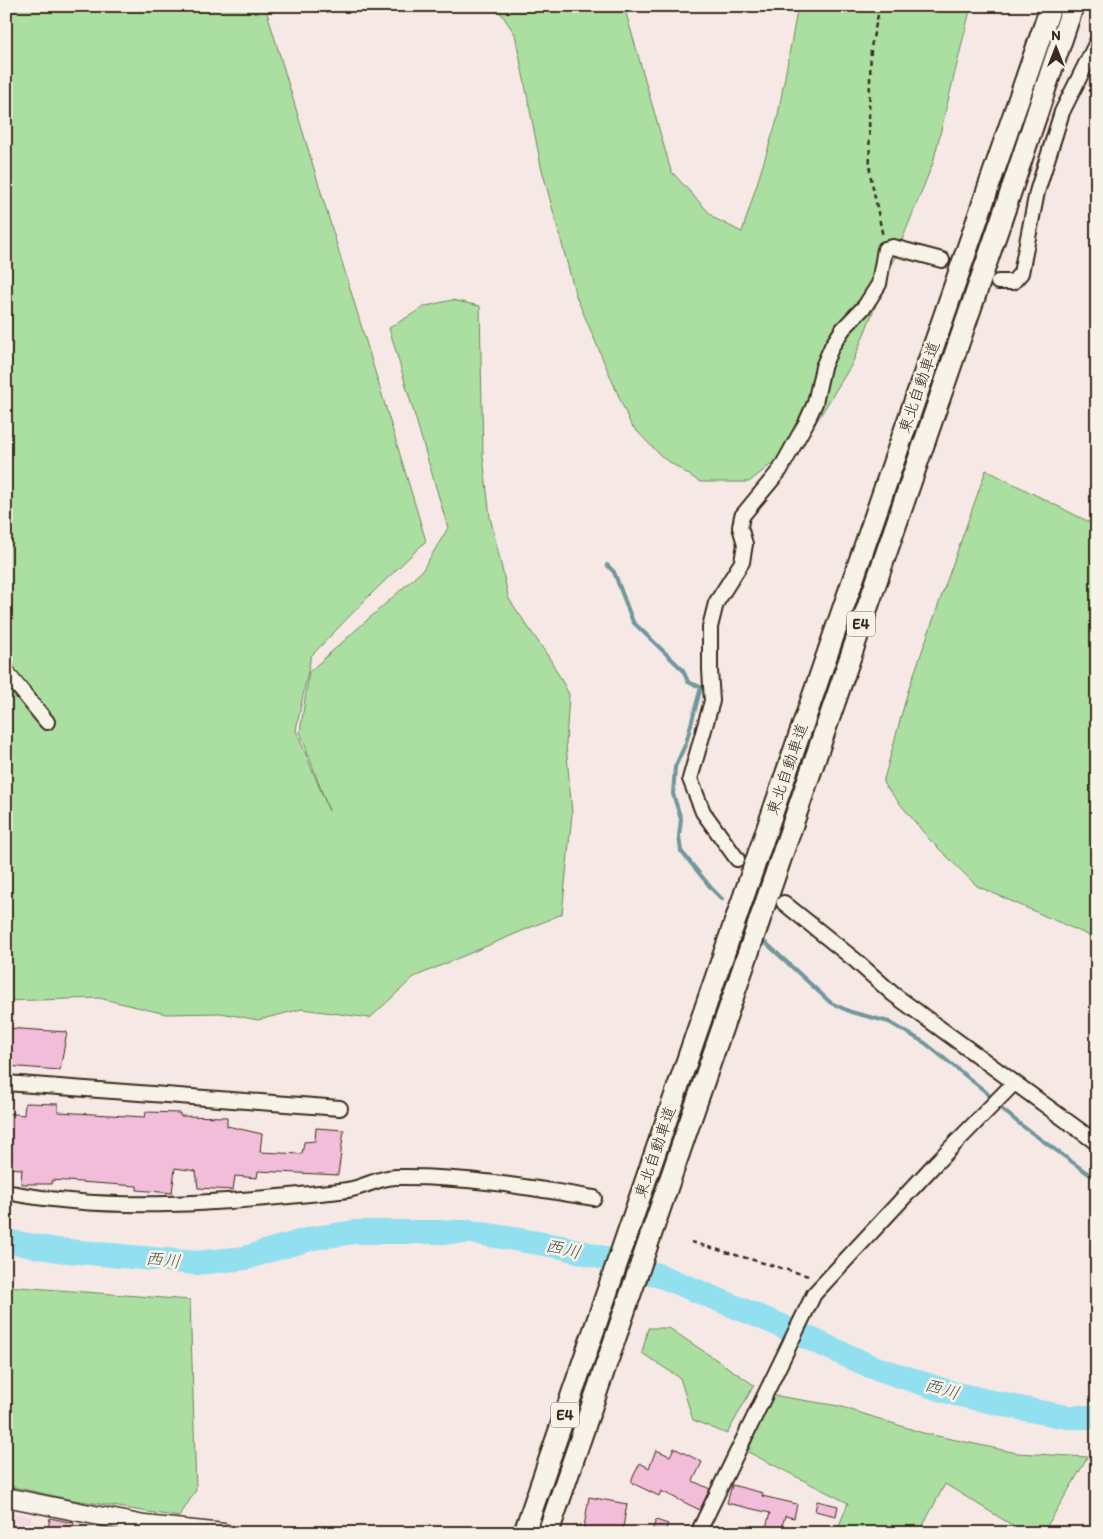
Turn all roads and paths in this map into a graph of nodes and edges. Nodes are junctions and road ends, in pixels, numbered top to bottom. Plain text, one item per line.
1 (880, 6) edge
2 (1051, 6) edge
3 (1073, 6) edge
4 (1097, 42) edge
5 (885, 249) junction
6 (942, 260) tunnel mouth
7 (998, 282) tunnel mouth
8 (6, 669) edge
9 (48, 722) dead end
10 (737, 859) tunnel mouth
11 (784, 903) tunnel mouth
12 (1014, 1082) junction
13 (6, 1083) edge
14 (340, 1108) dead end
15 (1097, 1143) edge
16 (6, 1192) edge
17 (594, 1198) dead end
18 (691, 1242) dead end
19 (825, 1281) junction
20 (6, 1497) edge
21 (224, 1533) edge
22 (524, 1533) edge
23 (548, 1533) edge
24 (698, 1533) edge

1 - 5 path
2 - 22 highway, 東北自動車道 / E4
3 - 23 highway, 東北自動車道 / E4
4 - 7 street
5 - 6 street
5 - 10 street
8 - 9 street
11 - 12 street
12 - 15 street
12 - 19 street
13 - 14 street
16 - 17 street
18 - 19 path
19 - 24 street
20 - 21 main road

